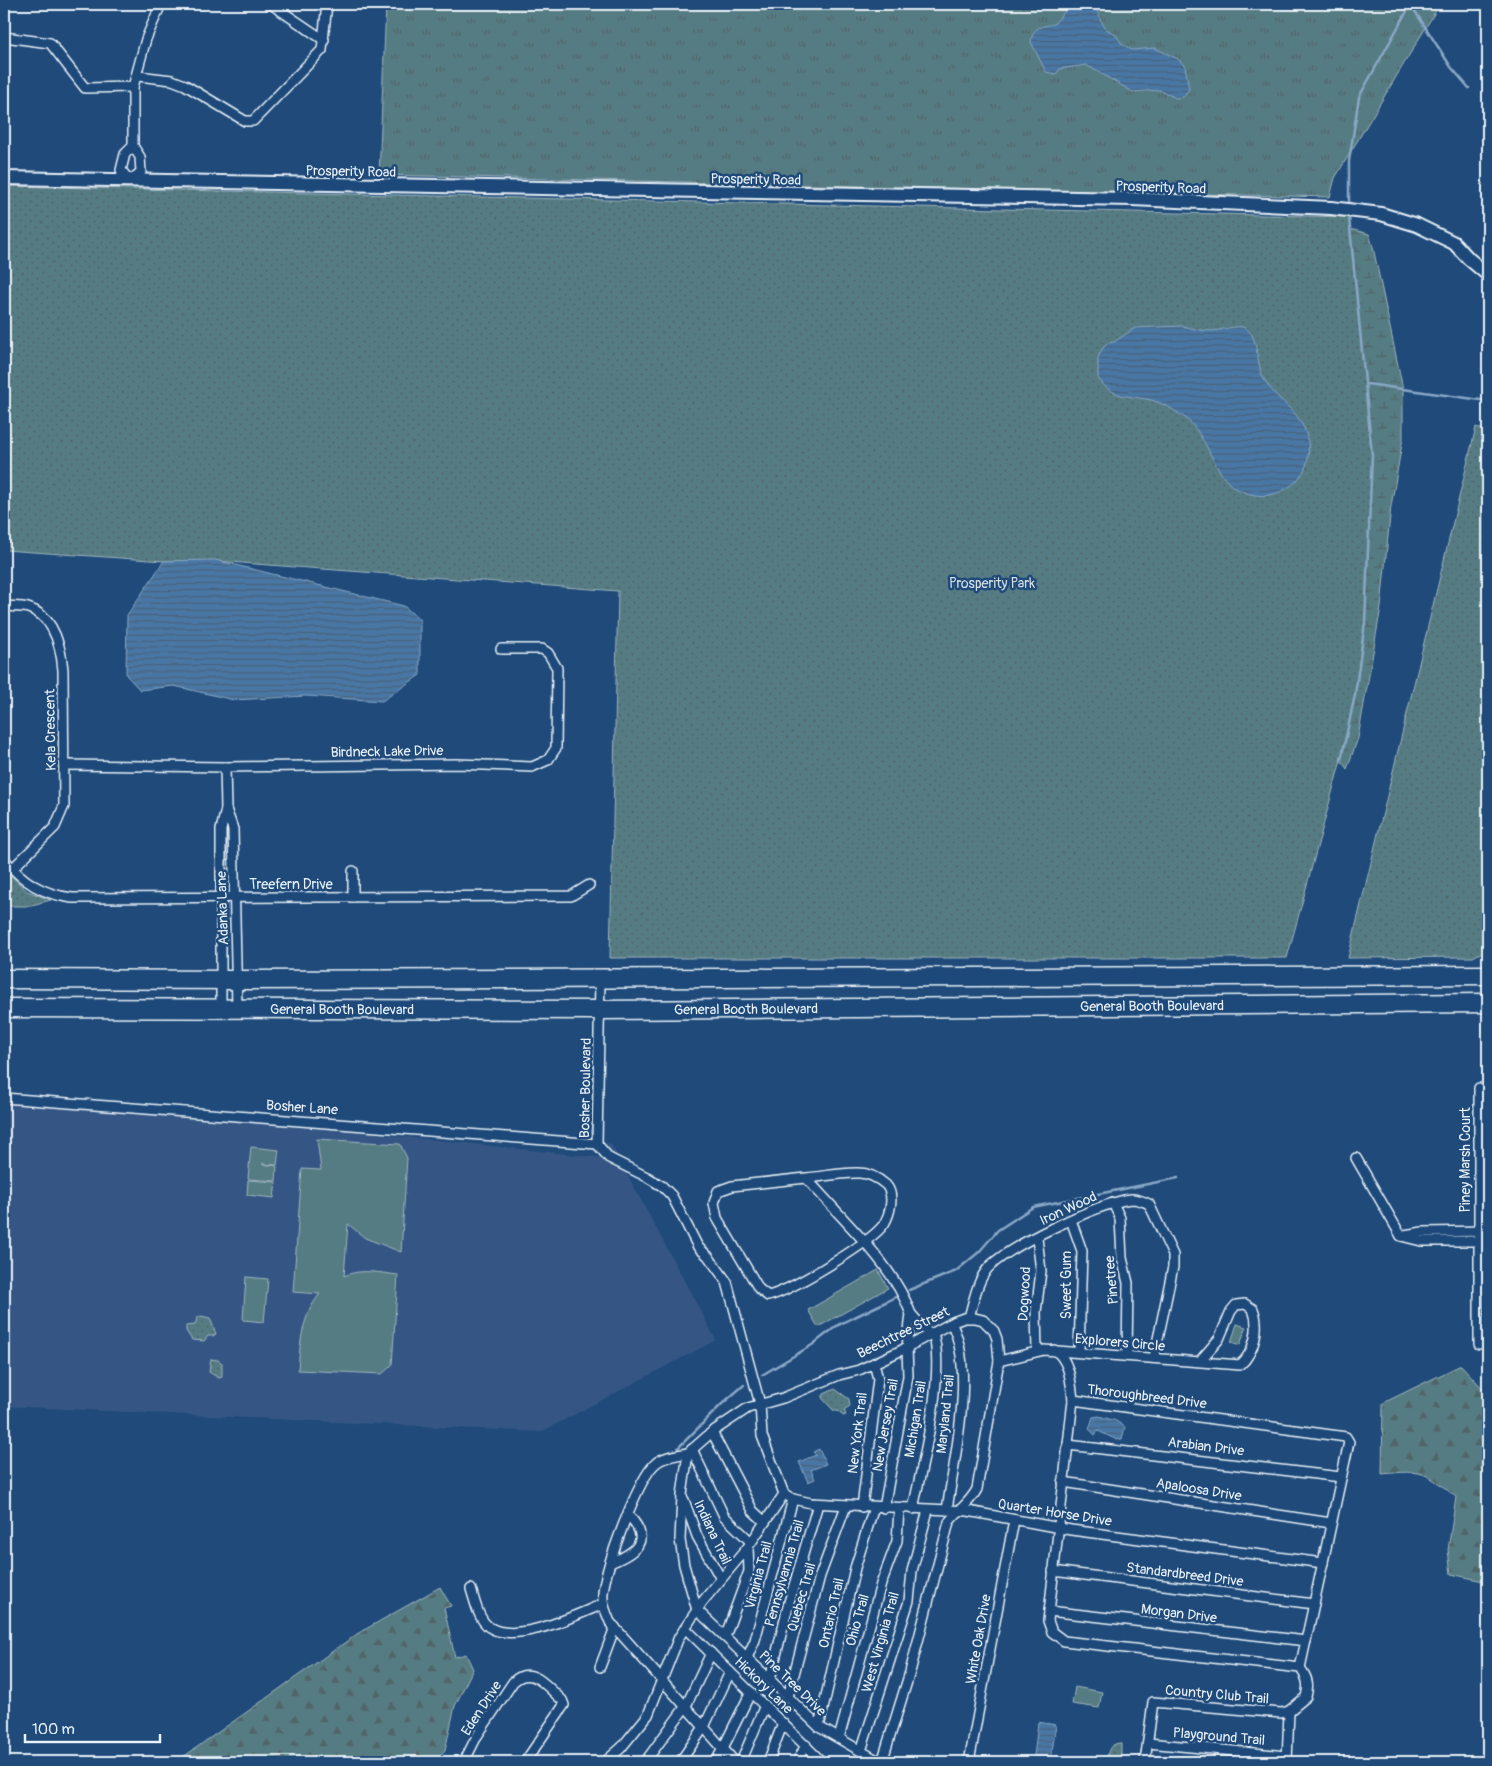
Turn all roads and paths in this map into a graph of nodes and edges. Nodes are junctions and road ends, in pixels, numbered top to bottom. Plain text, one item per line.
1 (161, 4) edge
2 (271, 4) edge
3 (327, 4) edge
4 (4, 37) edge
5 (324, 40) junction
6 (138, 76) junction
7 (133, 87) junction
8 (133, 146) junction
9 (4, 178) edge
10 (130, 181) junction
11 (1488, 275) edge
12 (4, 606) edge
13 (501, 649) dead end
14 (64, 765) junction
15 (225, 767) junction
16 (226, 809) junction
17 (4, 859) edge
18 (12, 869) junction
19 (353, 871) dead end
20 (589, 886) dead end
21 (221, 898) junction
22 (235, 898) junction
23 (353, 898) junction
24 (1488, 975) edge
25 (4, 979) edge
26 (600, 979) junction
27 (229, 980) junction
28 (1488, 1003) edge
29 (229, 1007) junction
30 (4, 1008) edge
31 (601, 1010) junction
32 (1478, 1088) dead end
33 (4, 1098) edge
34 (597, 1144) junction
35 (1356, 1158) dead end
36 (806, 1178) junction
37 (1113, 1204) junction
38 (1071, 1220) junction
39 (1484, 1236) edge
40 (1037, 1238) junction
41 (866, 1242) junction
42 (911, 1314) junction
43 (969, 1317) junction
44 (951, 1323) junction
45 (932, 1334) junction
46 (1479, 1344) dead end
47 (907, 1347) junction
48 (1054, 1350) junction
49 (1036, 1352) junction
50 (1079, 1352) junction
51 (1127, 1356) junction
52 (1154, 1358) junction
53 (999, 1361) junction
54 (1198, 1362) junction
55 (874, 1363) junction
56 (1073, 1400) junction
57 (760, 1404) junction
58 (712, 1432) junction
59 (1068, 1445) junction
60 (690, 1451) junction
61 (1341, 1476) junction
62 (1063, 1482) junction
63 (784, 1494) junction
64 (682, 1495) junction
65 (793, 1499) junction
66 (818, 1504) junction
67 (846, 1506) junction
68 (862, 1507) junction
69 (874, 1508) junction
70 (884, 1508) junction
71 (899, 1509) junction
72 (913, 1509) junction
73 (928, 1510) junction
74 (947, 1510) junction
75 (958, 1511) junction
76 (629, 1516) junction
77 (1014, 1520) junction
78 (765, 1522) junction
79 (1331, 1523) junction
80 (1057, 1528) junction
81 (749, 1545) junction
82 (610, 1563) junction
83 (1323, 1563) junction
84 (1053, 1571) junction
85 (721, 1579) junction
86 (471, 1589) dead end
87 (603, 1604) junction
88 (1314, 1604) junction
89 (697, 1610) junction
90 (1049, 1611) junction
91 (615, 1627) junction
92 (685, 1628) junction
93 (724, 1636) junction
94 (1306, 1642) junction
95 (711, 1653) junction
96 (747, 1658) junction
97 (600, 1667) dead end
98 (1300, 1668) junction
99 (730, 1672) junction
100 (662, 1680) junction
101 (770, 1680) junction
102 (751, 1692) junction
103 (788, 1697) junction
104 (686, 1706) junction
105 (765, 1706) junction
106 (1289, 1711) junction
107 (784, 1723) junction
108 (704, 1727) junction
109 (819, 1727) junction
110 (839, 1738) junction
111 (1148, 1743) junction
112 (806, 1745) junction
113 (723, 1748) junction
114 (861, 1751) junction
115 (1287, 1759) edge
116 (464, 1762) edge
117 (525, 1762) edge
118 (605, 1762) edge
119 (645, 1762) edge
120 (680, 1762) edge
121 (716, 1762) edge
122 (735, 1762) edge
123 (741, 1762) edge
124 (768, 1762) edge
125 (798, 1762) edge
126 (822, 1762) edge
127 (881, 1762) edge
128 (969, 1762) edge
129 (1145, 1762) edge

1 - 6 street
2 - 5 street
3 - 5 street
4 - 7 street
5 - 6 street
6 - 7 street
7 - 8 street
8 - 10 street
8 - 10 street
9 - 10 street, Prosperity Road
10 - 11 street, Prosperity Road
12 - 14 street, Kela Crescent
13 - 15 street, Birdneck Lake Drive
14 - 15 street, Birdneck Lake Drive
14 - 18 street, Kela Crescent
15 - 16 street, Adanka Lane
16 - 21 street, Adanka Lane
16 - 22 street, Adanka Lane
17 - 18 street, Treefern Drive
18 - 21 street, Treefern Drive
19 - 23 street
20 - 23 street, Treefern Drive
21 - 22 street, Treefern Drive
21 - 27 street, Adanka Lane
22 - 23 street, Treefern Drive
22 - 27 street, Adanka Lane
24 - 26 highway, General Booth Boulevard
25 - 27 highway, General Booth Boulevard
26 - 27 highway, General Booth Boulevard
26 - 31 street, Bosher Boulevard
27 - 29 street, Adanka Lane
27 - 29 street, Adanka Lane
28 - 31 highway, General Booth Boulevard
29 - 30 highway, General Booth Boulevard
29 - 31 highway, General Booth Boulevard
31 - 34 street, Bosher Boulevard
32 - 39 street, Piney Marsh Court
33 - 34 street, Bosher Lane
34 - 57 street, Bosher Boulevard
35 - 39 street
36 - 41 street
36 - 41 street
36 - 41 street
37 - 38 street, Iron Wood
37 - 51 street, Pinetree
37 - 52 street, Iron Wood
38 - 40 street, Iron Wood
38 - 50 street, Sweet Gum
39 - 46 street, Piney Marsh Court
40 - 43 street, Iron Wood
40 - 49 street, Dogwood
41 - 42 street
42 - 45 street
42 - 47 street, New Jersey Trail
43 - 44 street, Beechtree Street
43 - 53 street, Beechtree Street
44 - 45 street, Beechtree Street
44 - 74 street, Maryland Trail
45 - 47 street, Beechtree Street
45 - 72 street, Michigan Trail
47 - 55 street, Beechtree Street
47 - 70 street, New Jersey Trail
48 - 49 street, Explorers Circle
48 - 50 street, Explorers Circle
48 - 56 street
49 - 53 street, Explorers Circle
50 - 51 street, Explorers Circle
51 - 52 street, Explorers Circle
52 - 54 street, Explorers Circle
53 - 75 street, Beechtree Street
54 - 54 street, Explorers Circle
55 - 57 street, Beechtree Street
55 - 68 street, New York Trail
56 - 59 street, Thoroughbreed Drive
56 - 61 street, Thoroughbreed Drive
57 - 58 street, Beechtree Street
57 - 63 street
58 - 60 street, Beechtree Street
58 - 78 street
59 - 61 street, Arabian Drive
59 - 62 street, Thoroughbreed Drive
60 - 64 street
60 - 76 street
60 - 81 street
61 - 79 street, Thoroughbreed Drive
62 - 79 street, Apaloosa Drive
62 - 80 street, Thoroughbreed Drive
63 - 65 street, Quarter Horse Drive
63 - 78 street
64 - 85 street, Indiana Trail
64 - 89 street
65 - 66 street, Quarter Horse Drive
65 - 96 street, Virginia Trail
66 - 67 street, Quarter Horse Drive
66 - 101 street, Pennsylvannia Trail
67 - 68 street, Quarter Horse Drive
67 - 103 street, Quebec Trail
68 - 69 street, Quarter Horse Drive
69 - 70 street, Quarter Horse Drive
69 - 109 street, Ontario Trail
70 - 71 street, Quarter Horse Drive
71 - 72 street, Quarter Horse Drive
71 - 110 street, Ohio Trail
72 - 73 street, Quarter Horse Drive
73 - 74 street, Quarter Horse Drive
73 - 114 street, West Virginia Trail
74 - 75 street, Quarter Horse Drive
75 - 77 street, Quarter Horse Drive
75 - 127 street, Beechtree Street
76 - 82 street
76 - 82 street
77 - 80 street, Quarter Horse Drive
77 - 128 street, White Oak Drive
78 - 81 street
79 - 83 street, Thoroughbreed Drive
80 - 83 street, Quarter Horse Drive
80 - 84 street, Thoroughbreed Drive
81 - 85 street
81 - 93 street
82 - 87 street
83 - 88 street, Thoroughbreed Drive
84 - 88 street, Standardbreed Drive
84 - 90 street, Thoroughbreed Drive
85 - 89 street
86 - 87 street
87 - 91 street
88 - 94 street, Thoroughbreed Drive
89 - 92 street
89 - 93 street, Pine Tree Drive
90 - 94 street, Morgan Drive
90 - 98 street, Thoroughbreed Drive
91 - 97 street
91 - 100 street
92 - 95 street, Hickory Lane
92 - 100 street
93 - 96 street, Pine Tree Drive
94 - 98 street, Thoroughbreed Drive
95 - 99 street, Hickory Lane
95 - 104 street
96 - 101 street, Pine Tree Drive
98 - 106 street
99 - 102 street, Hickory Lane
99 - 108 street
100 - 104 street
100 - 118 street
101 - 103 street, Pine Tree Drive
102 - 105 street, Hickory Lane
102 - 113 street
103 - 109 street, Pine Tree Drive
104 - 108 street
104 - 119 street
105 - 107 street, Hickory Lane
105 - 123 street
106 - 111 street, Country Club Trail
106 - 115 street
107 - 112 street, Hickory Lane
107 - 124 street
108 - 113 street
108 - 120 street
109 - 110 street, Pine Tree Drive
110 - 114 street, Pine Tree Drive
111 - 115 street, Playground Trail
111 - 129 street, Country Club Trail
112 - 125 street
112 - 126 street, Hickory Lane
113 - 121 street
113 - 122 street
114 - 127 street, Pine Tree Drive
116 - 117 street, Eden Drive

